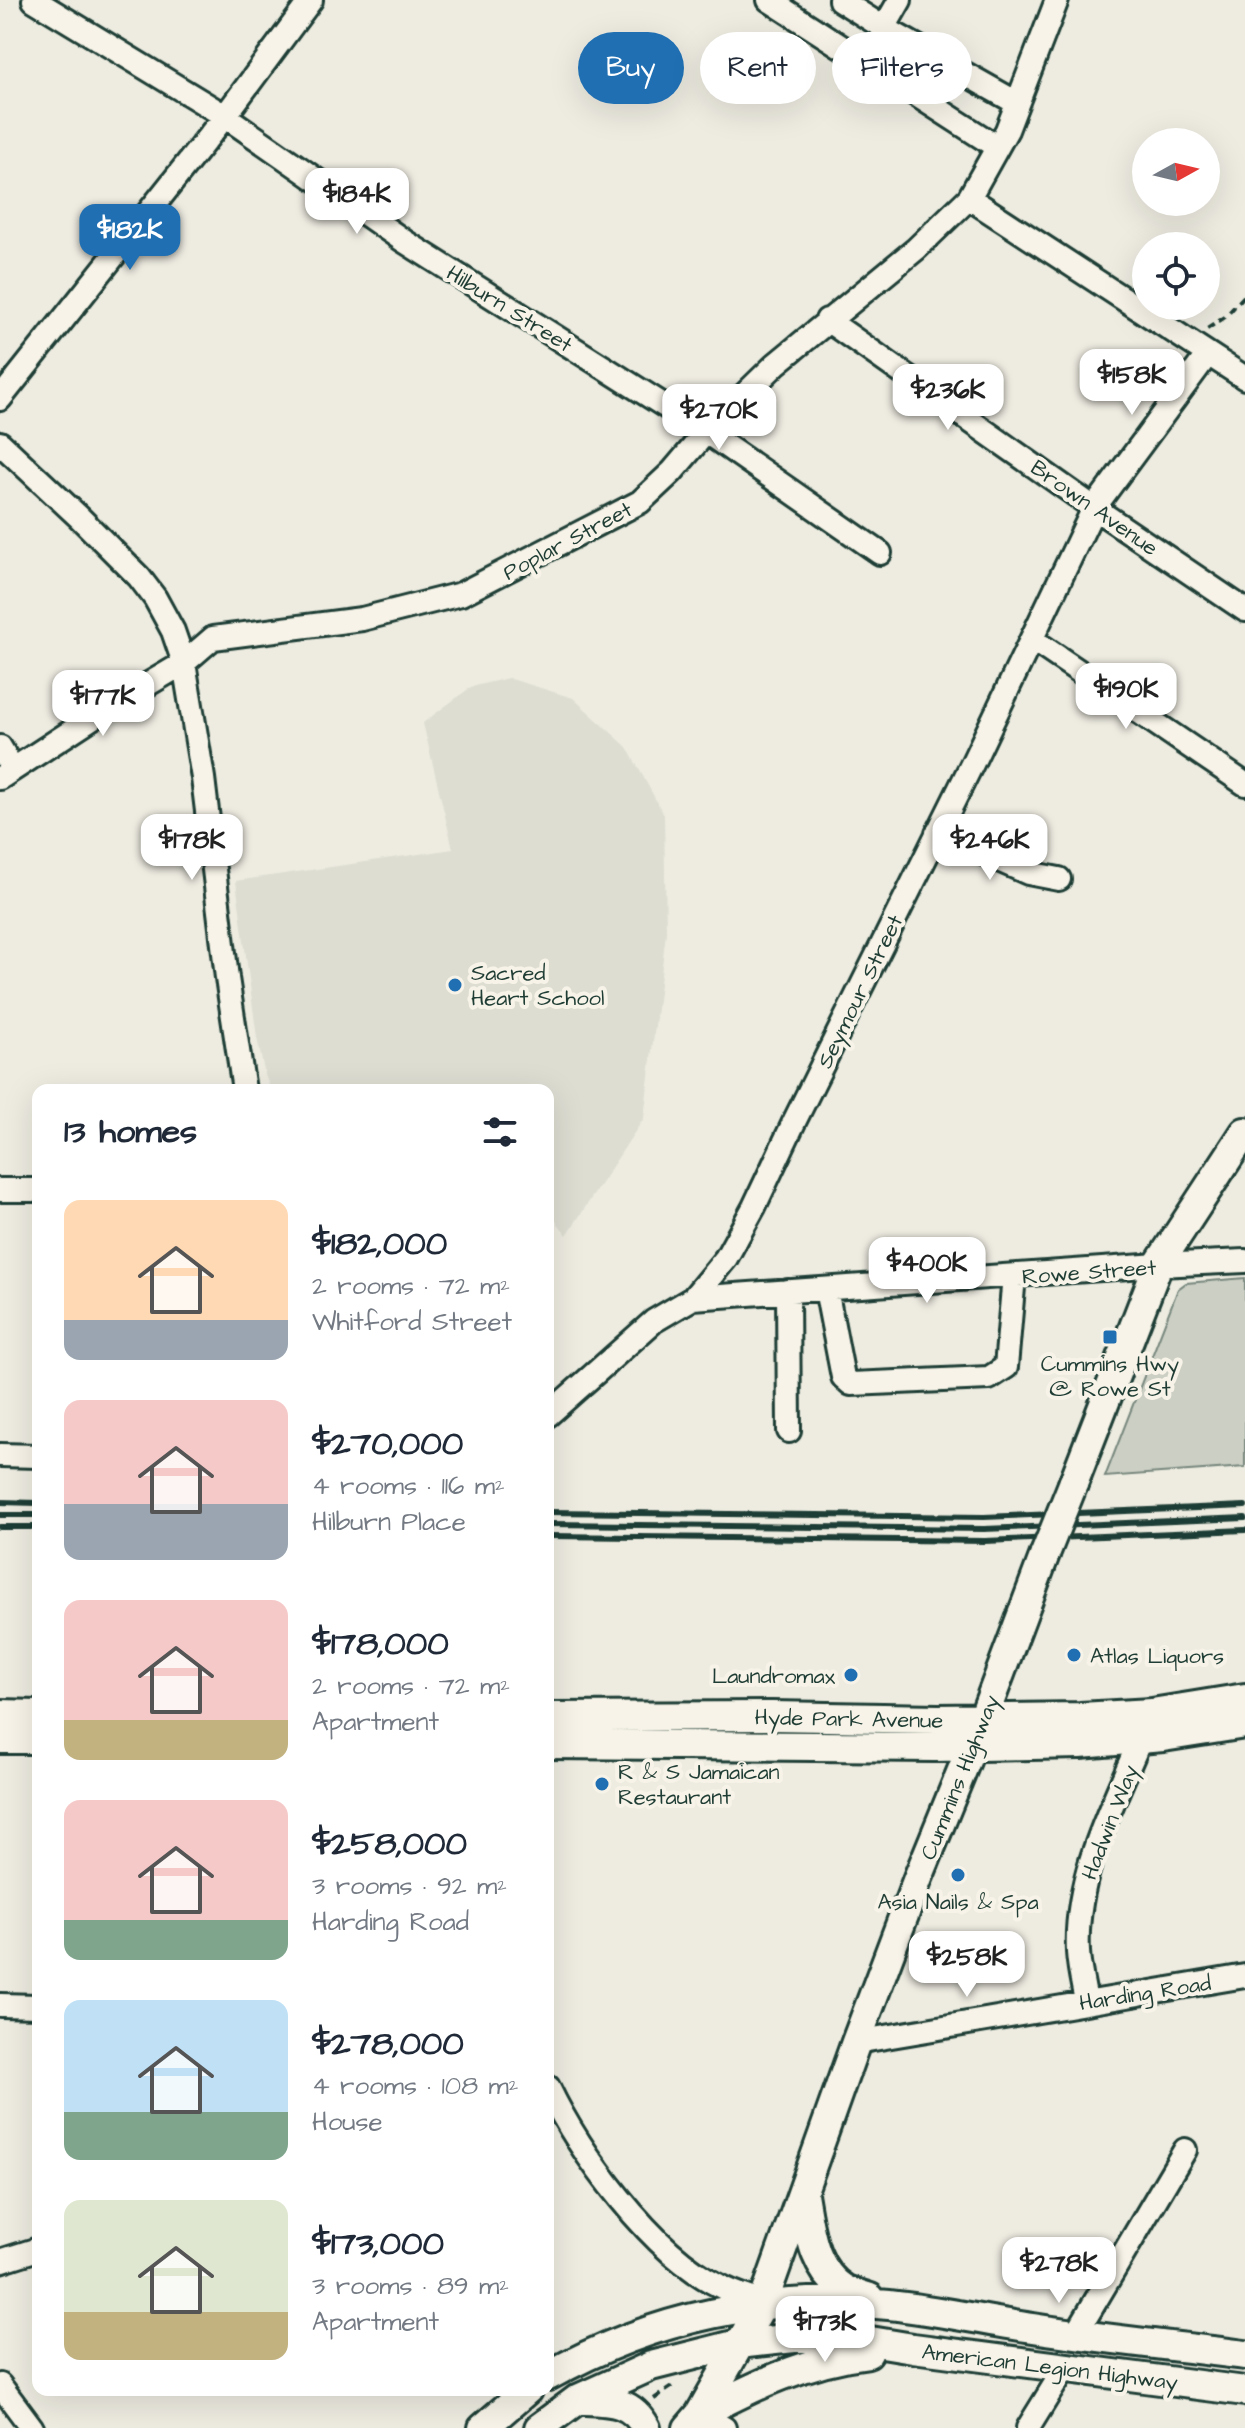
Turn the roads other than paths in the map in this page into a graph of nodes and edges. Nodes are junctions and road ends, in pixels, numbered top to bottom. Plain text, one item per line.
1 (34, 0) edge
2 (311, 0) edge
3 (769, 0) edge
4 (840, 0) edge
5 (900, 0) edge
6 (1057, 0) edge
7 (884, 28) junction
8 (1017, 103) junction
9 (225, 116) junction
10 (997, 147) junction
11 (969, 198) junction
12 (827, 320) junction
13 (1208, 354) junction
14 (1245, 378) edge
15 (0, 399) edge
16 (706, 432) junction
17 (0, 443) edge
18 (1094, 508) junction
19 (880, 553) dead end
20 (1245, 610) edge
21 (1033, 640) junction
22 (184, 663) junction
23 (0, 747) edge
24 (7, 773) edge
25 (1245, 784) edge
26 (937, 833) junction
27 (1059, 879) dead end
28 (243, 1084) edge
29 (1245, 1132) edge
30 (0, 1190) edge
31 (32, 1190) edge
32 (1245, 1261) edge
33 (1158, 1265) junction
34 (1014, 1276) junction
35 (826, 1289) junction
36 (788, 1291) junction
37 (693, 1298) junction
38 (554, 1410) edge
39 (789, 1431) dead end
40 (0, 1455) edge
41 (32, 1456) edge
42 (1245, 1698) edge
43 (0, 1714) edge
44 (32, 1715) edge
45 (554, 1717) edge
46 (983, 1719) junction
47 (1245, 1724) edge
48 (0, 1739) edge
49 (32, 1739) edge
50 (1140, 1740) junction
51 (554, 1744) edge
52 (972, 1746) junction
53 (1245, 1976) edge
54 (1086, 2001) junction
55 (0, 2005) edge
56 (32, 2006) edge
57 (856, 2042) junction
58 (554, 2100) edge
59 (1185, 2150) dead end
60 (802, 2193) junction
61 (32, 2251) edge
62 (0, 2261) edge
63 (763, 2303) junction
64 (889, 2305) junction
65 (1076, 2334) junction
66 (738, 2344) junction
67 (913, 2348) junction
68 (1245, 2355) edge
69 (1065, 2368) junction
70 (554, 2373) edge
71 (0, 2385) edge
72 (1245, 2391) edge
73 (520, 2396) edge
74 (578, 2399) junction
75 (694, 2421) edge
76 (32, 2428) edge
77 (483, 2428) edge
78 (539, 2428) edge
79 (646, 2428) edge
80 (724, 2428) edge
81 (1028, 2428) edge

1 - 9 street, Hilburn Street
2 - 9 street
3 - 10 street
4 - 7 street
5 - 7 street
6 - 8 street, Poplar Street
7 - 8 street
8 - 10 street, Poplar Street
9 - 15 street
9 - 16 street, Hilburn Street
10 - 11 street, Poplar Street
11 - 12 street, Poplar Street
11 - 13 street
12 - 16 street, Poplar Street
12 - 18 street, Brown Avenue
13 - 14 street
13 - 18 street, Seymour Street
16 - 19 street, Hilburn Street
16 - 22 street, Poplar Street
17 - 22 street
18 - 20 street, Brown Avenue
18 - 21 street, Seymour Street
21 - 25 street
21 - 26 street, Seymour Street
22 - 24 street, Poplar Street
22 - 28 street
23 - 24 street
26 - 27 street
26 - 37 street, Seymour Street
29 - 33 main road, Cummins Highway
30 - 31 street
32 - 33 street, Rowe Street
33 - 34 street, Rowe Street
33 - 46 main road, Cummins Highway, bridge
34 - 35 street, Rowe Street
34 - 35 street
35 - 36 street, Rowe Street
36 - 37 street, Rowe Street
36 - 39 street
37 - 38 street, Seymour Street
40 - 41 street
42 - 46 main road, Hyde Park Avenue
43 - 44 main road
45 - 46 main road, Hyde Park Avenue
46 - 52 main road, Cummins Highway
47 - 50 main road, Hyde Park Avenue
48 - 49 main road
50 - 52 main road, Hyde Park Avenue
50 - 54 street, Hadwin Way
51 - 52 main road, Hyde Park Avenue
52 - 57 main road, Cummins Highway
53 - 54 street, Harding Road
54 - 57 street, Harding Road
55 - 56 street
57 - 60 main road, Cummins Highway
58 - 63 street
59 - 65 street
60 - 63 main road, Cummins Highway
60 - 64 main road
61 - 62 street
63 - 64 main road, American Legion Highway
63 - 66 main road, Cummins Highway
63 - 70 main road, American Legion Highway
64 - 65 main road, American Legion Highway
65 - 68 main road, American Legion Highway
66 - 67 main road, American Legion Highway
66 - 74 main road, American Legion Highway
66 - 75 main road, Cummins Highway
67 - 69 main road, American Legion Highway
67 - 75 main road
69 - 72 main road, American Legion Highway
69 - 81 street
71 - 76 street
73 - 77 main road
74 - 78 main road, American Legion Highway
74 - 79 main road
75 - 80 street

